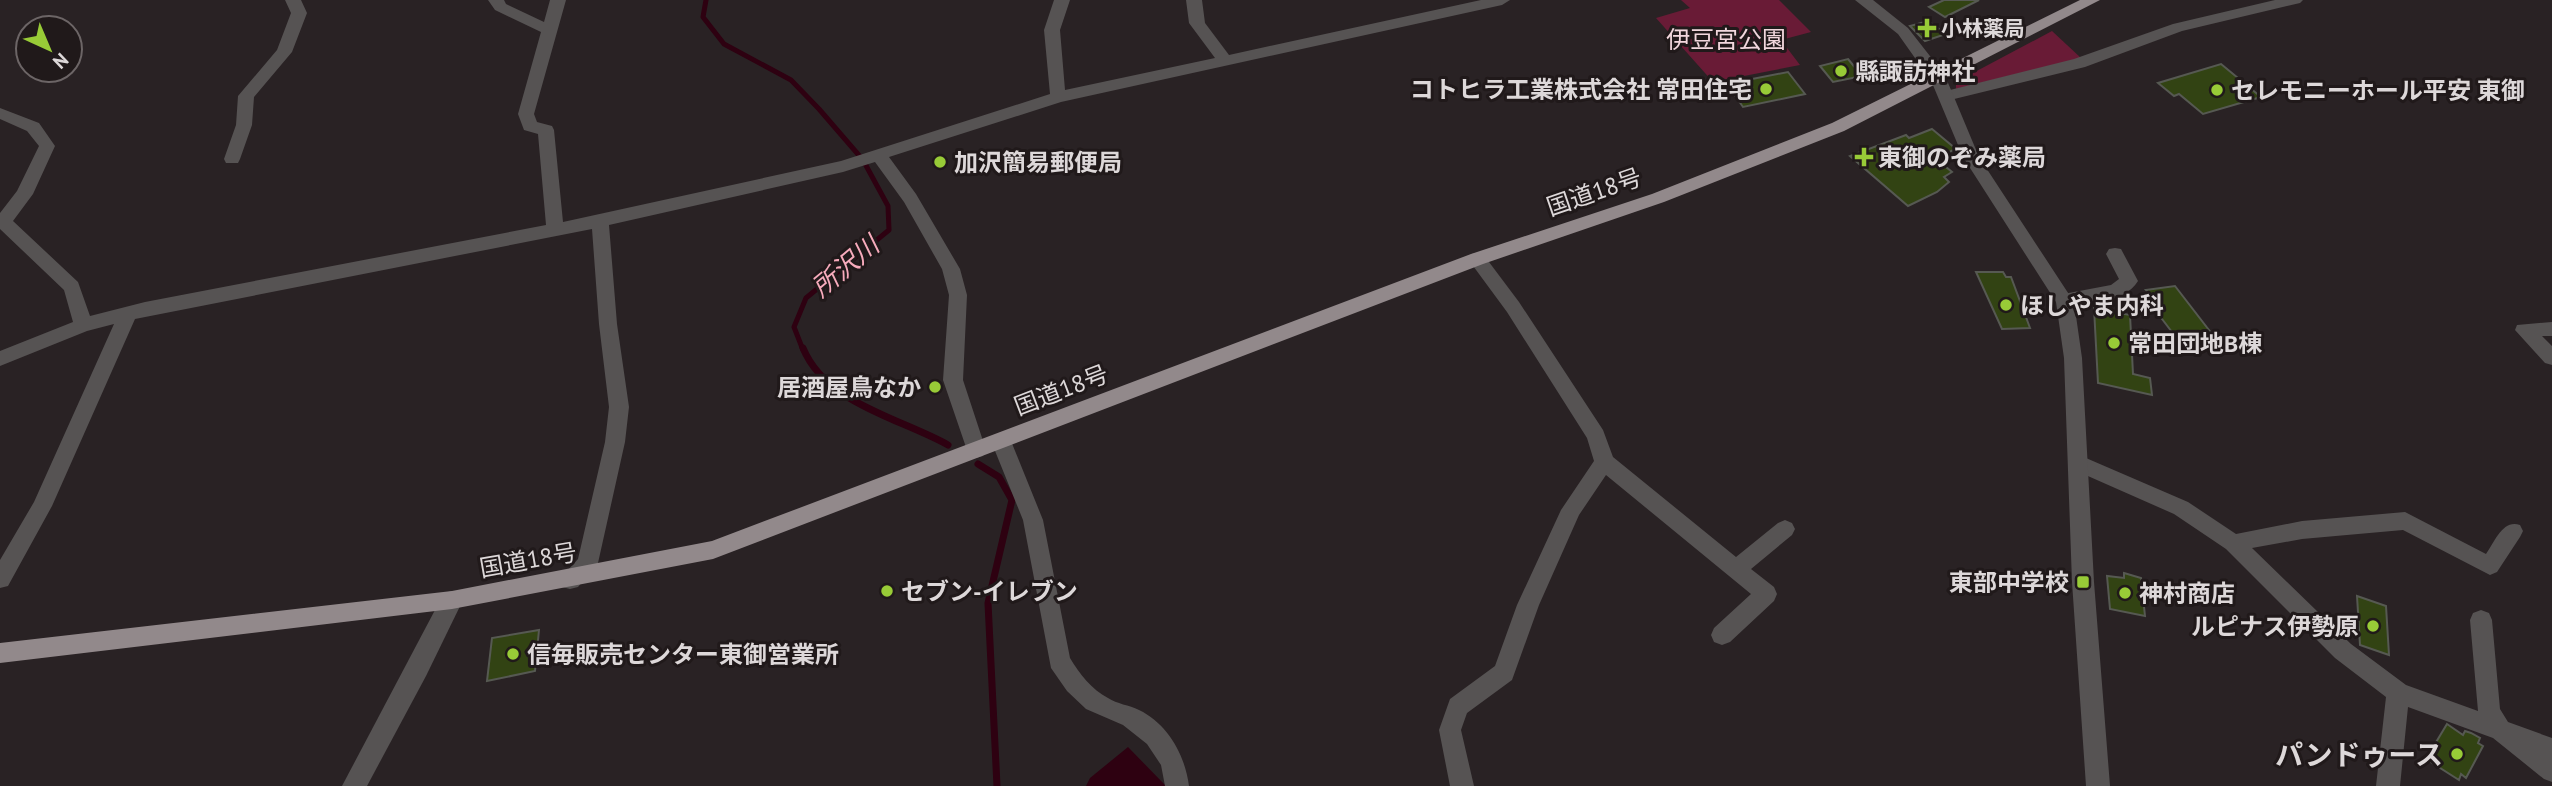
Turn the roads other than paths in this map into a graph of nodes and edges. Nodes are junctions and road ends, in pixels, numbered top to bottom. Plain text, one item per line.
1 (293, 0) edge
2 (496, 0) edge
3 (558, 0) edge
4 (1062, 0) edge
5 (1194, 0) edge
6 (1502, 0) edge
7 (1863, 0) edge
8 (2092, 0) edge
9 (2295, 0) edge
10 (549, 30) junction
11 (1225, 61) junction
12 (1938, 78) junction
13 (1946, 96) junction
14 (1058, 97) junction
15 (0, 113) edge
16 (878, 155) junction
17 (232, 159) dead end
18 (600, 220) junction
19 (555, 229) junction
20 (2115, 254) dead end
21 (1477, 259) junction
22 (2064, 300) junction
23 (128, 313) junction
24 (83, 325) junction
25 (2552, 329) edge
26 (2552, 358) edge
27 (0, 359) edge
28 (1001, 441) junction
29 (976, 450) junction
30 (1604, 462) junction
31 (2079, 463) junction
32 (1785, 528) dead end
33 (2513, 531) dead end
34 (2233, 543) junction
35 (1737, 568) junction
36 (0, 579) edge
37 (570, 580) junction
38 (452, 600) junction
39 (2481, 620) dead end
40 (1722, 635) dead end
41 (0, 653) edge
42 (2398, 693) junction
43 (2500, 730) junction
44 (2552, 749) edge
45 (2552, 771) edge
46 (354, 786) edge
47 (1177, 786) edge
48 (1462, 786) edge
49 (2098, 786) edge
50 (2388, 786) edge

1 - 17 street
2 - 10 street
3 - 10 street
4 - 14 street
5 - 11 street
6 - 11 street
7 - 12 street
8 - 12 highway, 国道18号
9 - 13 street
10 - 19 street
11 - 14 street
12 - 13 street
12 - 21 highway, 国道18号
13 - 22 street
14 - 16 street
15 - 24 street
16 - 18 street
16 - 29 street
18 - 19 street
18 - 37 street
19 - 23 street
20 - 22 street
21 - 28 highway, 国道18号
21 - 30 street
22 - 31 street
23 - 24 street
23 - 36 street
24 - 27 street
25 - 26 street
28 - 29 highway, 国道18号
28 - 47 street
29 - 37 highway, 国道18号
30 - 35 street
30 - 48 street
31 - 34 street
31 - 49 street
32 - 35 street
33 - 34 street
34 - 42 street
35 - 40 street
37 - 38 highway, 国道18号
38 - 41 highway, 国道18号
38 - 46 street
39 - 43 street
42 - 43 street
42 - 50 street
43 - 44 street
43 - 45 street

